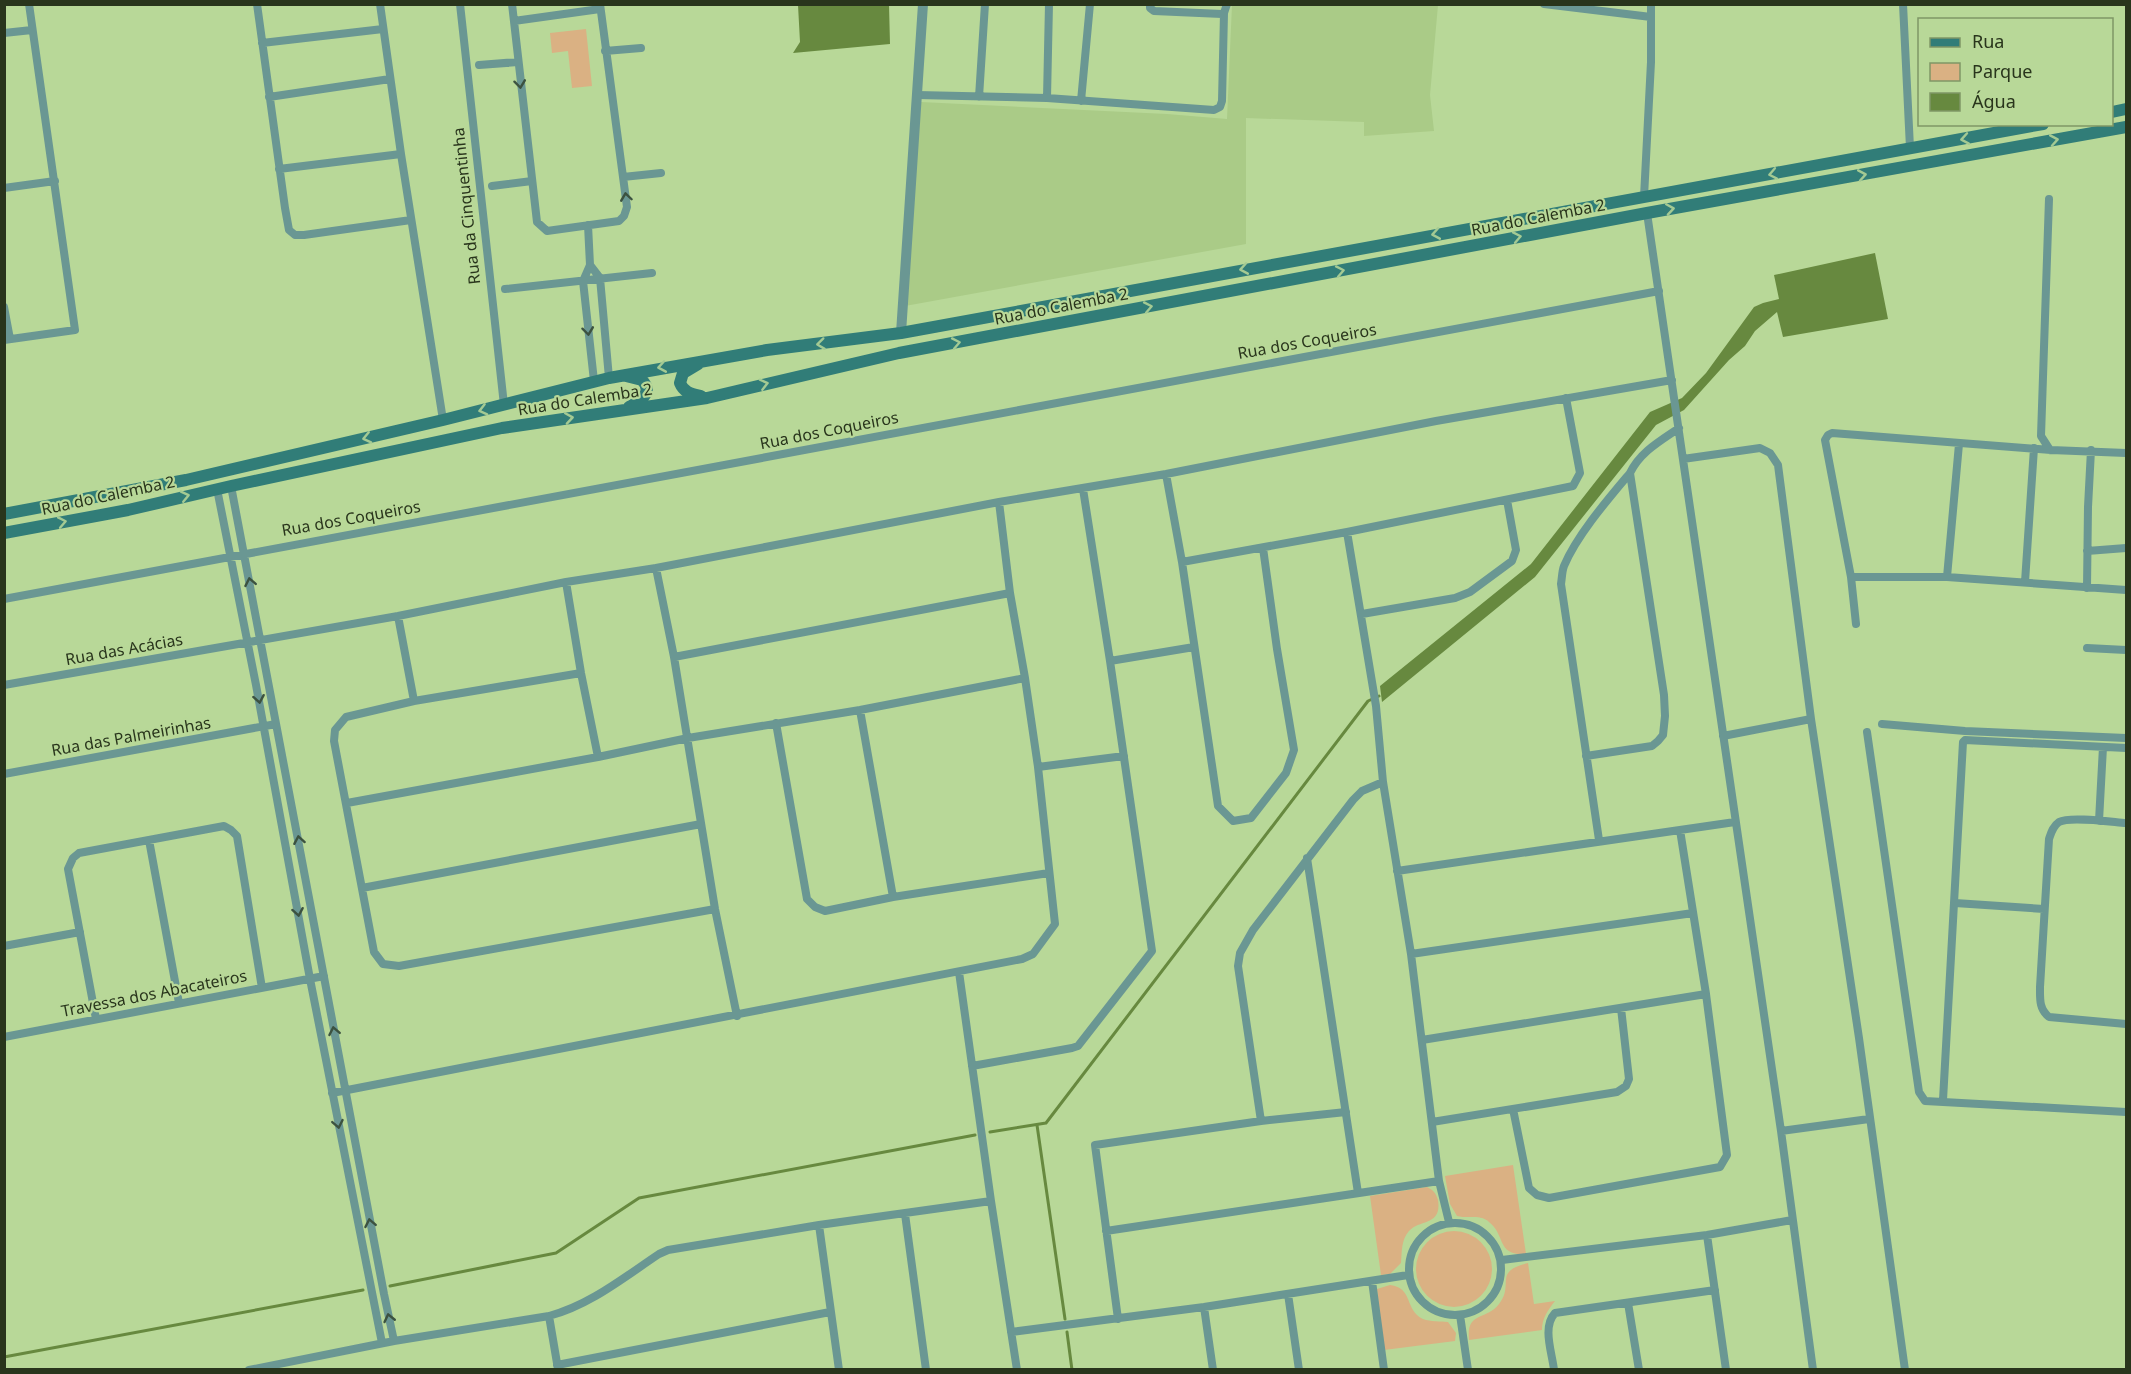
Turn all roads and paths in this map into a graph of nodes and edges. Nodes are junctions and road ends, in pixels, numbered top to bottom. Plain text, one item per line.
1 (29, 4) edge
2 (257, 4) edge
3 (380, 4) edge
4 (460, 4) edge
5 (512, 4) edge
6 (923, 4) edge
7 (985, 4) edge
8 (1049, 4) edge
9 (1090, 4) edge
10 (1150, 4) edge
11 (1544, 4) edge
12 (1651, 4) edge
13 (1903, 4) edge
14 (600, 7) edge
15 (1226, 9) edge
16 (1651, 17) junction
17 (514, 21) junction
18 (383, 29) junction
19 (33, 30) junction
20 (4, 33) edge
21 (262, 43) junction
22 (641, 48) dead end
23 (605, 51) junction
24 (518, 62) junction
25 (479, 65) dead end
26 (390, 79) junction
27 (917, 95) junction
28 (269, 97) junction
29 (979, 97) junction
30 (1047, 98) junction
31 (1081, 101) junction
32 (2032, 126) edge
33 (2127, 127) edge
34 (1910, 148) junction
35 (401, 154) junction
36 (279, 169) junction
37 (661, 173) dead end
38 (623, 177) junction
39 (55, 181) junction
40 (532, 182) junction
41 (492, 186) dead end
42 (4, 188) edge
43 (1644, 197) junction
44 (2049, 199) dead end
45 (1647, 213) junction
46 (411, 220) junction
47 (588, 225) junction
48 (590, 265) junction
49 (652, 273) dead end
50 (600, 278) junction
51 (583, 281) junction
52 (505, 289) dead end
53 (1659, 291) junction
54 (4, 307) edge
55 (901, 333) junction
56 (7, 340) edge
57 (704, 360) junction
58 (615, 376) junction
59 (1671, 380) junction
60 (594, 381) junction
61 (707, 398) junction
62 (1566, 398) junction
63 (504, 405) junction
64 (625, 409) junction
65 (443, 420) junction
66 (1679, 428) junction
67 (1959, 444) junction
68 (2034, 448) junction
69 (2051, 450) junction
70 (2091, 450) junction
71 (2127, 453) edge
72 (1683, 459) junction
73 (1630, 473) junction
74 (1166, 474) junction
75 (231, 486) junction
76 (217, 489) junction
77 (1083, 489) junction
78 (1507, 500) junction
79 (999, 502) junction
80 (4, 514) edge
81 (1347, 532) junction
82 (4, 533) edge
83 (1263, 548) junction
84 (2127, 548) edge
85 (2087, 550) junction
86 (244, 554) junction
87 (231, 556) junction
88 (1182, 562) junction
89 (656, 568) junction
90 (1851, 577) junction
91 (1947, 577) junction
92 (566, 582) junction
93 (2025, 582) junction
94 (2087, 588) junction
95 (2127, 590) edge
96 (1010, 593) junction
97 (4, 599) edge
98 (1362, 614) junction
99 (398, 616) junction
100 (1856, 624) dead end
101 (261, 640) junction
102 (248, 642) junction
103 (1194, 647) junction
104 (2087, 648) dead end
105 (2127, 650) edge
106 (674, 657) junction
107 (1110, 661) junction
108 (581, 673) junction
109 (1025, 678) junction
110 (4, 685) edge
111 (414, 701) junction
112 (860, 710) junction
113 (1811, 719) junction
114 (776, 723) junction
115 (276, 724) junction
116 (1882, 724) dead end
117 (264, 727) junction
118 (1867, 732) dead end
119 (1723, 736) junction
120 (688, 738) junction
121 (2127, 738) edge
122 (2103, 747) junction
123 (2127, 748) edge
124 (1124, 756) junction
125 (1586, 756) junction
126 (598, 757) junction
127 (1038, 767) junction
128 (4, 774) edge
129 (1383, 782) junction
130 (347, 803) junction
131 (2098, 821) junction
132 (1735, 822) junction
133 (2127, 823) edge
134 (701, 824) junction
135 (1680, 830) junction
136 (149, 840) junction
137 (1599, 840) junction
138 (1307, 858) junction
139 (1398, 871) junction
140 (1049, 873) junction
141 (362, 888) junction
142 (893, 897) junction
143 (1955, 903) junction
144 (715, 909) junction
145 (2044, 909) junction
146 (1693, 913) junction
147 (80, 932) junction
148 (4, 946) edge
149 (1411, 954) junction
150 (959, 972) junction
151 (324, 976) junction
152 (310, 979) junction
153 (262, 988) junction
154 (1706, 994) junction
155 (179, 1002) junction
156 (1621, 1008) junction
157 (736, 1016) junction
158 (96, 1019) junction
159 (2127, 1024) edge
160 (4, 1037) edge
161 (1422, 1040) junction
162 (972, 1066) junction
163 (345, 1091) junction
164 (332, 1093) junction
165 (1943, 1100) junction
166 (1513, 1109) junction
167 (1346, 1112) junction
168 (2127, 1112) edge
169 (1869, 1119) junction
170 (1261, 1121) junction
171 (1432, 1122) junction
172 (1781, 1131) junction
173 (1439, 1181) junction
174 (1358, 1193) junction
175 (991, 1201) junction
176 (905, 1214) junction
177 (1792, 1220) junction
178 (1449, 1222) junction
179 (819, 1225) junction
180 (1106, 1231) junction
181 (1707, 1235) junction
182 (1502, 1260) junction
183 (1408, 1275) junction
184 (1372, 1281) junction
185 (1715, 1290) junction
186 (1288, 1294) junction
187 (1628, 1303) junction
188 (1204, 1306) junction
189 (830, 1312) junction
190 (1460, 1315) junction
191 (549, 1316) junction
192 (1118, 1319) junction
193 (1011, 1332) junction
194 (394, 1341) junction
195 (382, 1343) junction
196 (558, 1367) edge
197 (249, 1370) edge
198 (839, 1370) edge
199 (926, 1370) edge
200 (1017, 1370) edge
201 (1213, 1370) edge
202 (1299, 1370) edge
203 (1384, 1370) edge
204 (1468, 1370) edge
205 (1554, 1370) edge
206 (1639, 1370) edge
207 (1726, 1370) edge
208 (1813, 1370) edge
209 (1905, 1370) edge

1 - 19 street
2 - 21 street
3 - 18 street
4 - 63 street, Rua da Cinquentinha
5 - 17 street
6 - 27 street
7 - 29 street
8 - 30 street
9 - 31 street
10 - 15 street
11 - 16 street
12 - 16 street
13 - 34 street
14 - 17 street
14 - 23 street
15 - 31 street
16 - 43 street
17 - 24 street
18 - 21 street
18 - 26 street
19 - 20 street
19 - 39 street
21 - 28 street
22 - 23 street
23 - 38 street
24 - 25 street
24 -> 40 street
26 - 28 street
26 - 35 street
27 - 29 street
27 - 55 street
28 - 36 street
29 - 30 street
30 - 31 street
32 -> 34 main road, Rua do Calemba 2
45 -> 33 main road, Rua do Calemba 2
34 -> 43 main road, Rua do Calemba 2
35 - 36 street
35 - 46 street
36 - 46 street
37 - 38 street
47 -> 38 street
39 - 42 street
39 - 56 street
40 - 41 street
40 - 47 street
43 -> 55 main road, Rua do Calemba 2
44 - 69 street
45 - 53 street
61 -> 45 main road, Rua do Calemba 2
46 - 65 street
47 - 48 street
48 - 50 street
48 - 51 street
49 - 50 street
50 - 51 street
50 - 58 street
51 - 52 street
51 -> 60 street
53 - 59 street
53 - 86 street, Rua dos Coqueiros
54 - 56 street
55 -> 57 main road, Rua do Calemba 2
57 -> 58 main road, Rua do Calemba 2
57 - 61 main road
58 - 60 main road, Rua do Calemba 2
58 - 64 main road
59 - 62 street, Rua das Acácias
59 - 66 street
60 - 63 main road, Rua do Calemba 2
61 - 64 main road, Rua do Calemba 2
62 - 74 street, Rua das Acácias
62 - 78 street
63 -> 65 main road, Rua do Calemba 2
75 -> 64 main road, Rua do Calemba 2
65 -> 80 main road, Rua do Calemba 2
66 - 72 street
66 - 73 street
67 - 68 street
67 - 90 street
67 - 91 street
68 - 69 street
68 - 93 street
69 - 70 street
70 - 71 street
70 - 85 street
72 - 113 street
72 - 119 street
73 - 125 street
73 - 125 street
74 - 77 street, Rua das Acácias
74 - 88 street
75 - 76 main road, Rua do Calemba 2
75 - 86 street
82 -> 76 main road, Rua do Calemba 2
76 - 87 street
77 - 79 street, Rua das Acácias
77 - 107 street
78 - 81 street
78 - 98 street
79 - 89 street, Rua das Acácias
79 - 96 street
81 - 83 street
81 - 98 street
83 - 88 street
83 - 103 street
84 - 85 street
85 - 94 street
86 - 87 street, Rua dos Coqueiros
101 -> 86 street
87 - 97 street, Rua dos Coqueiros
87 - 102 street
88 - 103 street
89 - 92 street, Rua das Acácias
89 - 106 street
90 - 91 street
90 - 100 street
91 - 93 street
92 - 99 street, Rua das Acácias
92 - 108 street
93 - 94 street
94 - 95 street
96 - 106 street
96 - 109 street
98 - 129 street
99 - 101 street, Rua das Acácias
99 - 111 street
101 - 102 street, Rua das Acácias
101 - 115 street
102 - 110 street, Rua das Acácias
102 -> 117 street
103 - 107 street
104 - 105 street
106 - 120 street
107 - 124 street
108 - 111 street
108 - 126 street
109 - 112 street
109 - 127 street
111 - 130 street
112 - 114 street
112 - 142 street
113 - 119 street
113 - 169 street
114 - 120 street
114 - 142 street
115 - 117 street, Rua das Palmeirinhas
151 -> 115 street
116 - 121 street
117 - 128 street, Rua das Palmeirinhas
117 -> 152 street
118 - 165 street
119 - 132 street
120 - 126 street
120 - 134 street
122 - 123 street
122 - 131 street
122 - 143 street
124 - 127 street
124 - 162 street
125 - 137 street
126 - 130 street
127 - 140 street
129 - 138 street
129 - 139 street
130 - 141 street
131 - 133 street
131 - 145 street
132 - 135 street
132 - 172 street
134 - 141 street
134 - 144 street
135 - 137 street
135 - 146 street
136 - 147 street
136 - 153 street
136 - 155 street
137 - 139 street
138 - 167 street
138 - 170 street
139 - 149 street
140 - 142 street
140 - 150 street
141 - 144 street
143 - 145 street
143 - 165 street
144 - 157 street
145 - 159 street
146 - 149 street
146 - 154 street
147 - 148 street
147 - 158 street
149 - 161 street
150 - 157 street
150 - 162 street
151 - 152 street, Travessa dos Abacateiros
163 -> 151 street
152 - 153 street, Travessa dos Abacateiros
152 - 164 street
153 - 155 street, Travessa dos Abacateiros
154 - 156 street
154 - 166 street
155 - 158 street, Travessa dos Abacateiros
156 - 161 street
156 - 166 street
157 - 163 street
158 - 160 street, Travessa dos Abacateiros
161 - 171 street
162 - 175 street
163 - 164 street
194 -> 163 street
164 -> 195 street
165 - 168 street
166 - 171 street
167 - 170 street
167 - 174 street
169 - 172 street
169 - 209 street
170 - 180 street
171 - 173 street
172 - 177 street
173 - 174 street
173 - 178 street
174 - 180 street
175 - 176 street
175 - 193 street
176 - 179 street
176 - 199 street
177 - 181 street
177 - 208 street
178 - 182 street
178 - 183 street
179 - 189 street
179 - 191 street
180 - 192 street
181 - 182 street
181 - 185 street
182 - 190 street
183 - 184 street
183 - 190 street
184 - 186 street
184 - 203 street
185 - 187 street
185 - 207 street
186 - 188 street
186 - 202 street
187 - 205 street
187 - 206 street
188 - 192 street
188 - 201 street
189 - 196 street
189 - 198 street
190 - 204 street
191 - 194 street
191 - 196 street
192 - 193 street
193 - 200 street
194 - 195 street
195 - 197 street

